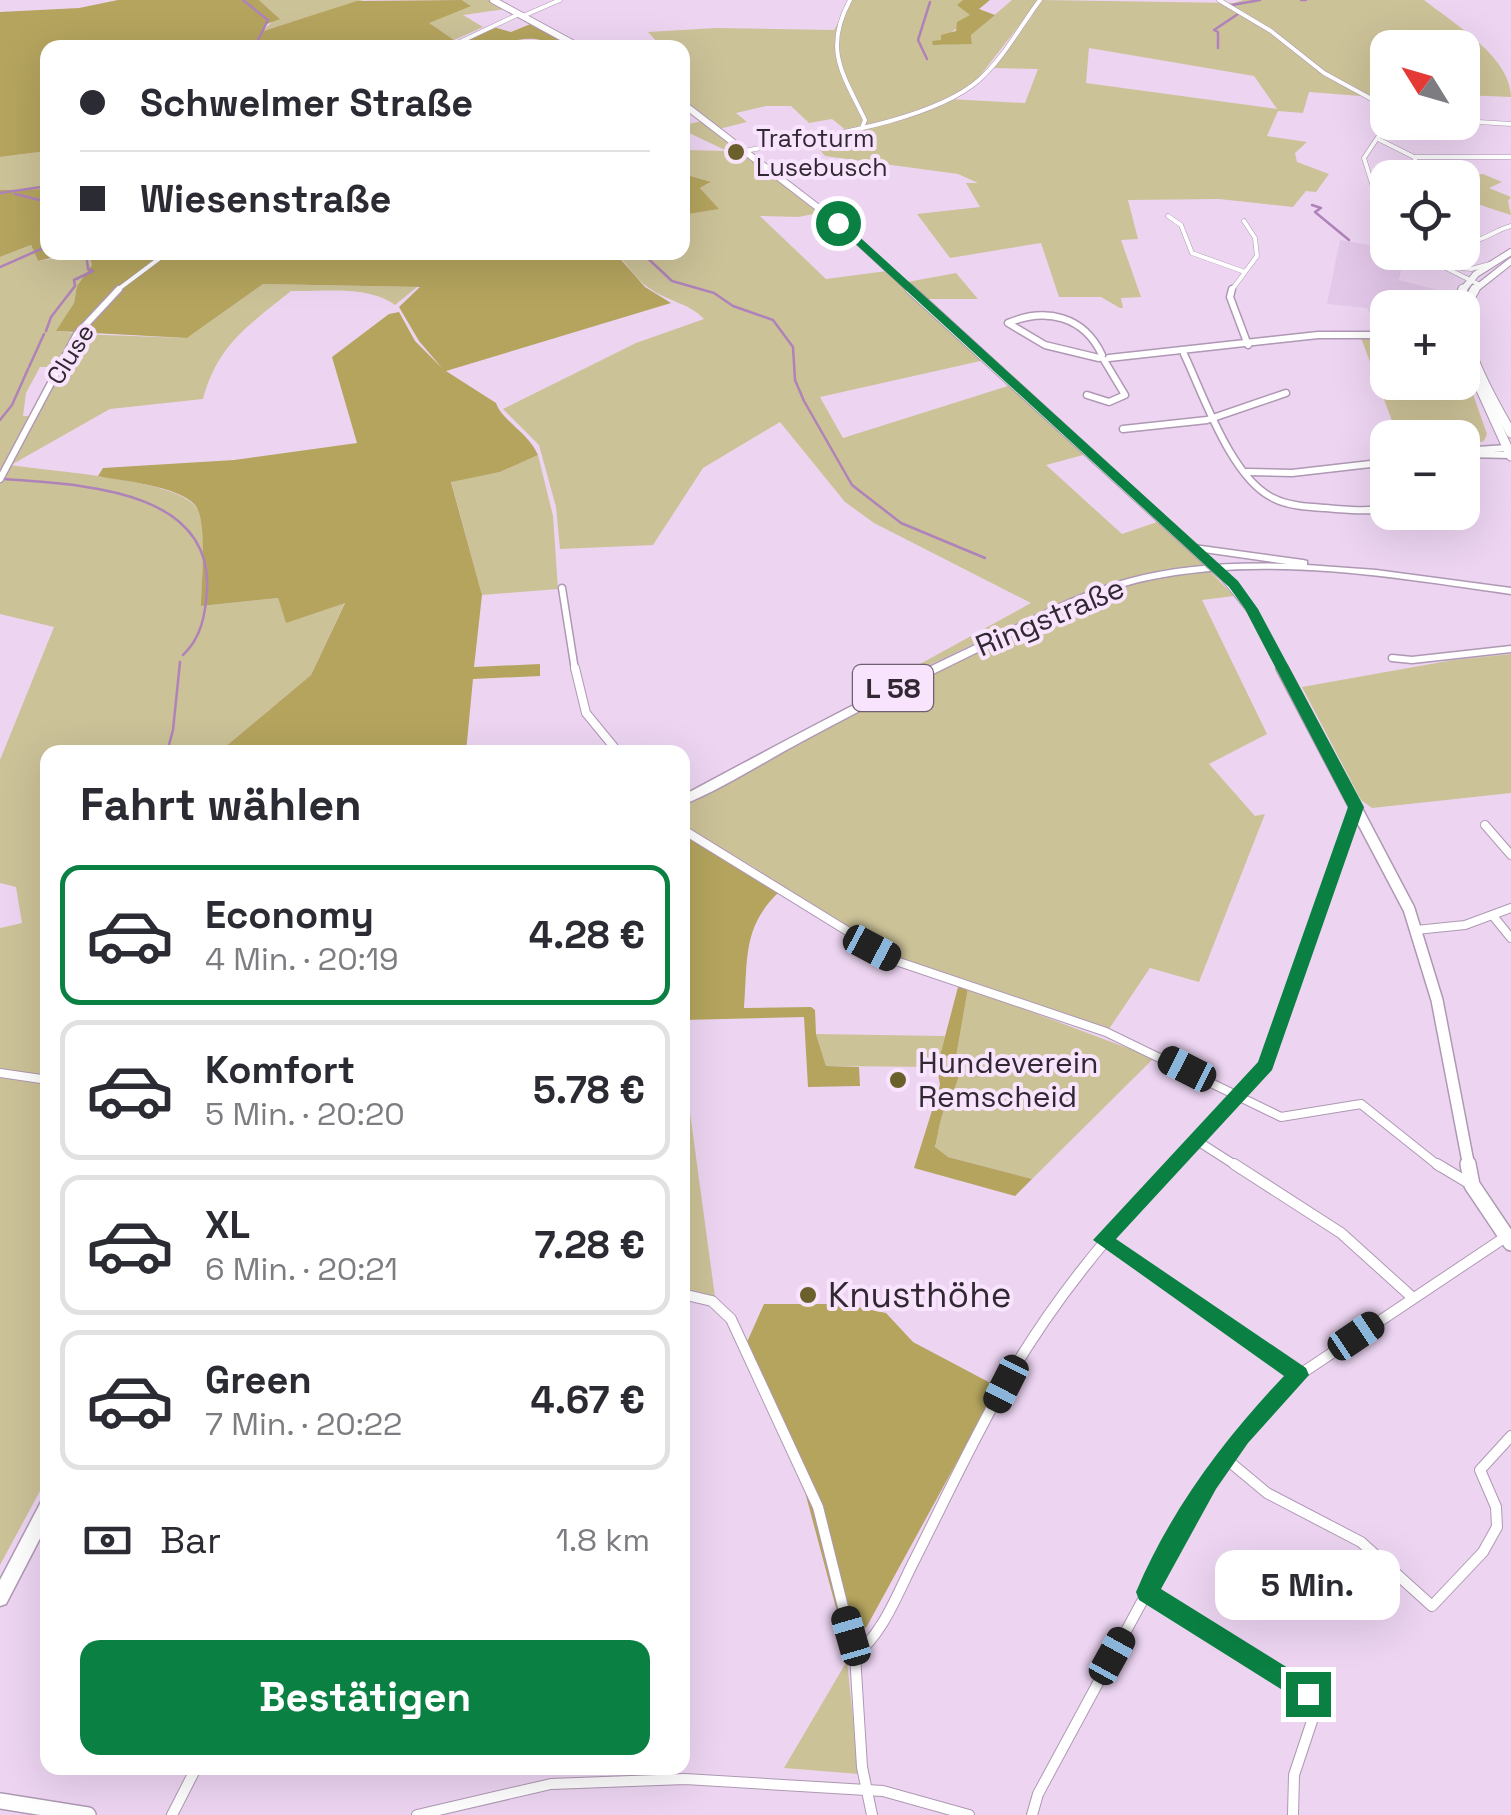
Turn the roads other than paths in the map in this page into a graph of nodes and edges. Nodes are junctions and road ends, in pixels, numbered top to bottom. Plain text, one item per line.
1 (492, 0) edge
2 (560, 0) edge
3 (850, 0) edge
4 (1040, 0) edge
5 (1219, 0) edge
6 (521, 15) junction
7 (460, 40) edge
8 (566, 40) edge
9 (1370, 98) edge
10 (690, 110) edge
11 (1480, 123) edge
12 (1511, 124) edge
13 (862, 128) junction
14 (1377, 140) edge
15 (1380, 140) edge
16 (745, 150) junction
17 (1511, 157) edge
18 (1414, 158) joint
19 (1370, 175) edge
20 (1168, 216) dead end
21 (1244, 221) dead end
22 (1511, 226) edge
23 (1480, 240) edge
24 (1511, 252) edge
25 (157, 260) edge
26 (1511, 261) edge
27 (1490, 264) junction
28 (1480, 266) edge
29 (1452, 270) edge
30 (1453, 270) edge
31 (1245, 272) junction
32 (1475, 280) junction
33 (1468, 290) edge
34 (1472, 290) edge
35 (1370, 334) edge
36 (1248, 345) junction
37 (1184, 354) junction
38 (1103, 358) junction
39 (1480, 372) edge
40 (1480, 378) edge
41 (1286, 393) dead end
42 (1087, 395) dead end
43 (1216, 419) junction
44 (1124, 429) dead end
45 (1511, 433) edge
46 (1480, 452) edge
47 (1510, 452) edge
48 (1370, 465) edge
49 (1247, 472) junction
50 (1, 478) edge
51 (1370, 510) edge
52 (1194, 548) junction
53 (1314, 569) junction
54 (562, 588) dead end
55 (1511, 591) edge
56 (1511, 649) edge
57 (1392, 658) dead end
58 (613, 745) edge
59 (690, 796) edge
60 (1356, 807) junction
61 (1484, 825) dead end
62 (690, 833) edge
63 (1511, 855) edge
64 (1511, 908) edge
65 (1494, 917) junction
66 (1416, 930) junction
67 (1511, 938) edge
68 (0, 1074) edge
69 (40, 1079) edge
70 (1238, 1096) junction
71 (1196, 1140) junction
72 (1472, 1186) junction
73 (1103, 1240) junction
74 (1509, 1240) edge
75 (690, 1296) edge
76 (1413, 1298) junction
77 (1299, 1375) junction
78 (1511, 1436) edge
79 (1225, 1458) junction
80 (40, 1520) edge
81 (1147, 1592) junction
82 (0, 1598) edge
83 (855, 1655) junction
84 (192, 1775) edge
85 (866, 1789) junction
86 (0, 1801) edge
87 (88, 1815) edge
88 (172, 1815) edge
89 (417, 1815) edge
90 (872, 1815) edge
91 (969, 1815) edge
92 (1032, 1815) edge
93 (1293, 1815) edge

1 - 6 street
2 - 6 street
3 - 13 street
4 - 13 street
5 - 9 street
6 - 7 street
6 - 8 street
10 - 16 street
11 - 12 street
13 - 16 street
14 - 19 street
15 - 18 street
16 - 52 street
17 - 18 street
20 - 31 street
21 - 31 street
22 - 23 street
24 - 27 street
25 - 50 street, Cluse
26 - 32 street
27 - 28 street
27 - 32 street
29 - 32 street
30 - 32 street
31 - 36 street
32 - 33 street
32 - 34 street
35 - 36 street
36 - 37 street
37 - 38 street
37 - 43 street
38 - 38 street
38 - 42 street
39 - 45 street
40 - 47 street
41 - 43 street
43 - 44 street
43 - 49 street
46 - 47 street
48 - 49 street
49 - 51 street
52 - 53 main road
52 - 60 street, bridge
53 - 55 main road, Ringstraße / L 58
53 - 59 main road, Ringstraße / L 58
54 - 58 street
56 - 57 street
60 - 66 street
60 - 70 street
61 - 63 street
62 - 70 street
64 - 65 street
65 - 66 street
65 - 67 street
66 - 72 street
68 - 69 street
70 - 71 street
70 - 72 street
71 - 73 street
71 - 76 street
72 - 74 street
73 - 77 street
73 - 83 street
74 - 76 street
75 - 83 street
76 - 77 street
77 - 79 street
78 - 79 street
79 - 81 street
80 - 82 main road
81 - 92 street
81 - 93 street
83 - 85 street
84 - 88 street
85 - 89 street
85 - 90 street
85 - 91 street
86 - 87 street

